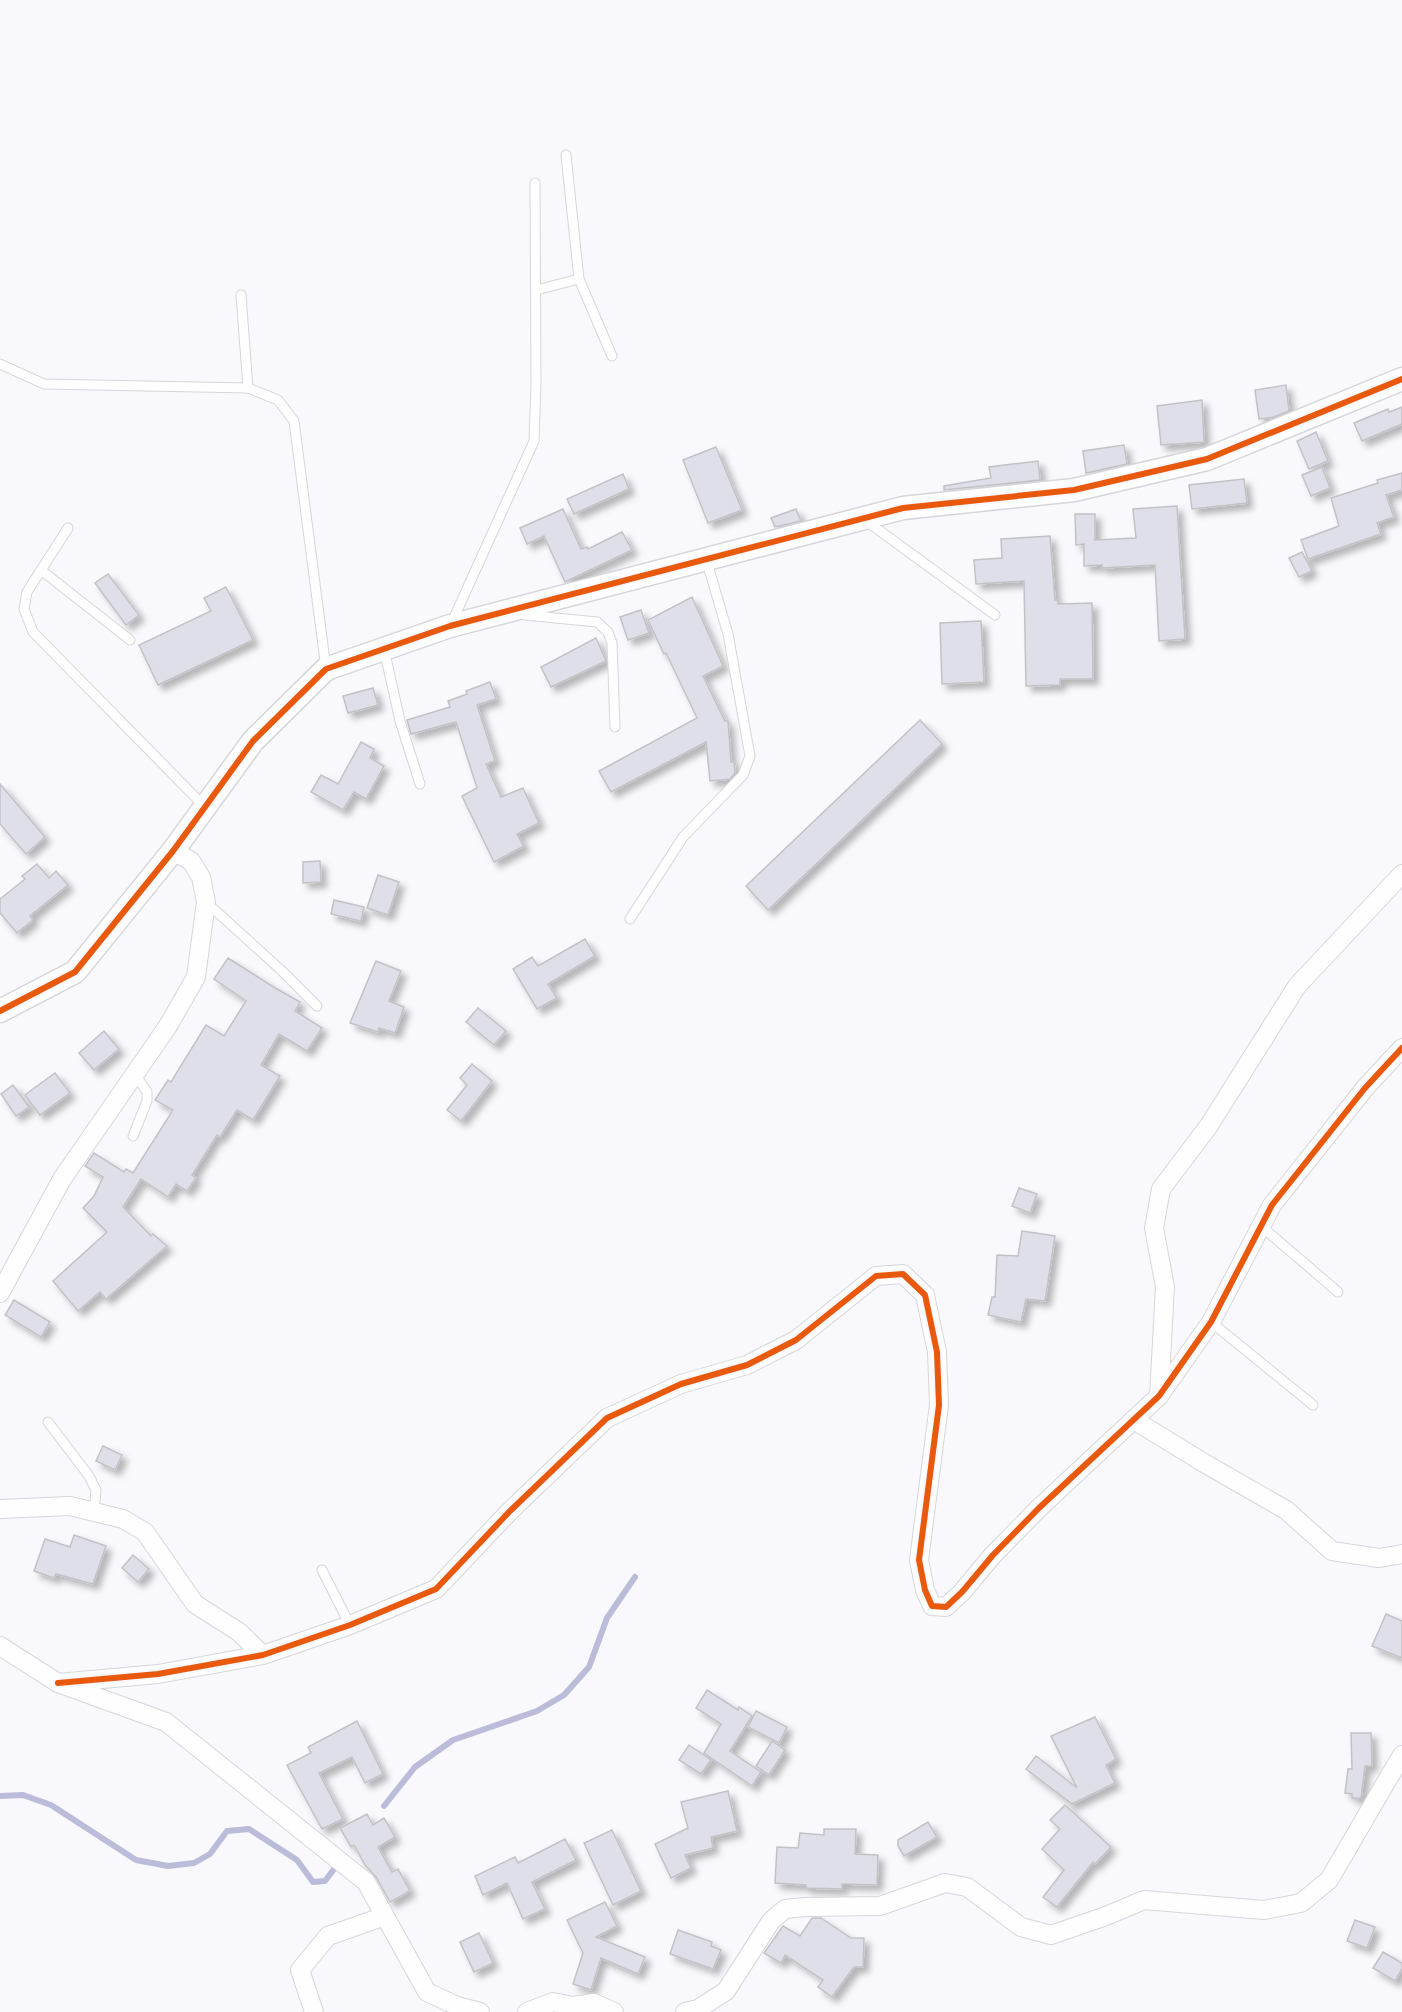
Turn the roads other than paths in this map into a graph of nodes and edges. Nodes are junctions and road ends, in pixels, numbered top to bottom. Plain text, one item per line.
1 (566, 155) dead end
2 (535, 183) dead end
3 (579, 279) junction
4 (536, 290) junction
5 (241, 295) dead end
6 (612, 356) dead end
7 (0, 364) edge
8 (1402, 378) edge
9 (248, 388) junction
10 (863, 518) junction
11 (69, 528) dead end
12 (706, 559) junction
13 (41, 570) junction
14 (507, 613) junction
15 (995, 615) dead end
16 (450, 626) junction
17 (130, 640) dead end
18 (384, 649) junction
19 (326, 669) junction
20 (615, 727) dead end
21 (420, 784) dead end
22 (204, 807) junction
23 (173, 851) junction
24 (1402, 874) edge
25 (206, 902) junction
26 (630, 919) dead end
27 (317, 1006) dead end
28 (0, 1011) edge
29 (1402, 1048) edge
30 (135, 1074) junction
31 (133, 1136) dead end
32 (1261, 1226) junction
33 (1338, 1292) dead end
34 (0, 1293) edge
35 (1211, 1322) junction
36 (1159, 1396) junction
37 (1313, 1405) dead end
38 (1134, 1420) junction
39 (48, 1422) dead end
40 (0, 1509) edge
41 (94, 1512) junction
42 (1402, 1554) edge
43 (322, 1570) dead end
44 (350, 1625) junction
45 (0, 1646) edge
46 (263, 1655) junction
47 (58, 1683) junction
48 (1400, 1762) edge
49 (384, 1916) junction
50 (574, 2009) edge
51 (314, 2012) edge
52 (480, 2012) edge
53 (527, 2012) edge
54 (614, 2012) edge
55 (685, 2012) edge

1 - 3 lane
2 - 4 lane
3 - 4 lane
3 - 6 lane
4 - 16 lane
5 - 9 lane
7 - 9 lane
8 - 10 street
9 - 19 lane
10 - 12 street
10 - 15 lane
11 - 13 lane
12 - 14 street
12 - 26 lane
13 - 17 lane
13 - 22 lane
14 - 16 street
14 - 20 lane
16 - 18 street
18 - 19 street
18 - 21 lane
19 - 22 street
22 - 23 street
23 - 25 street
23 - 28 street
24 - 36 street
25 - 27 lane
25 - 30 street
29 - 32 street
30 - 31 lane
30 - 34 street
32 - 33 lane
32 - 35 street
35 - 36 street
35 - 37 lane
36 - 38 street
38 - 42 street
38 - 44 street
39 - 41 lane
40 - 41 street
41 - 46 street
43 - 44 lane
44 - 46 street
45 - 47 street
46 - 47 street
47 - 49 street
48 - 55 street
49 - 51 street
49 - 52 street
50 - 53 street
50 - 54 street

